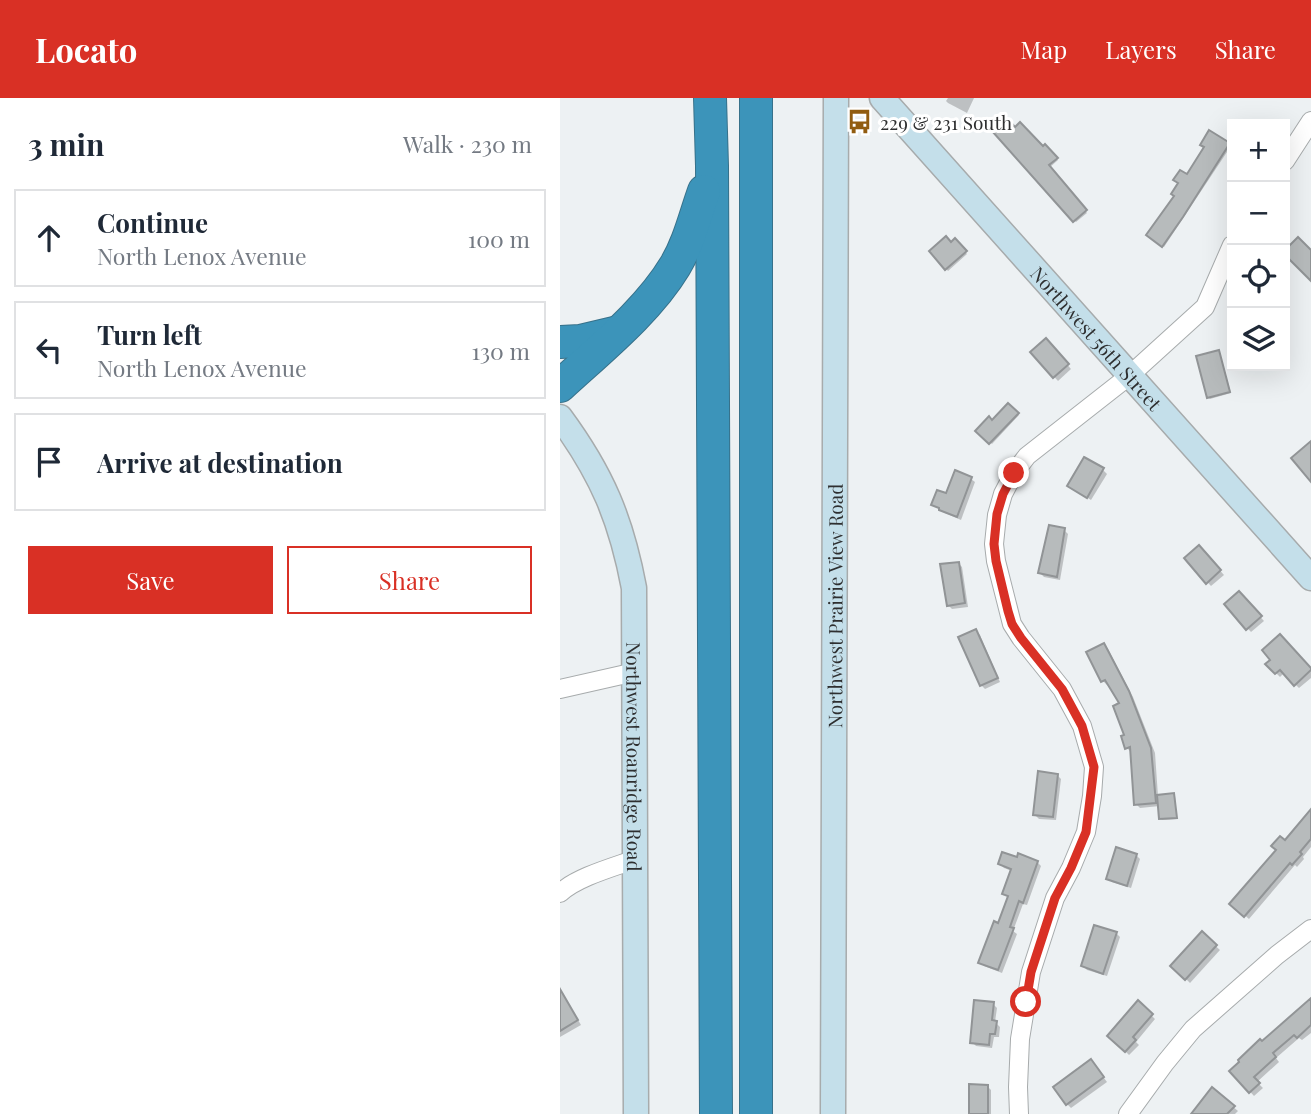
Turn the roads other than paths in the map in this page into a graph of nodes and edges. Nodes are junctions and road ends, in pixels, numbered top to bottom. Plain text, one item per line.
1 (836, 98) edge
2 (882, 98) edge
3 (710, 105) edge
4 (756, 112) edge
5 (1311, 121) edge
6 (1290, 153) edge
7 (712, 166) junction
8 (1227, 256) edge
9 (620, 332) junction
10 (560, 342) edge
11 (1129, 376) junction
12 (560, 386) edge
13 (560, 417) edge
14 (1311, 578) edge
15 (635, 672) junction
16 (560, 689) edge
17 (636, 859) junction
18 (560, 893) edge
19 (1311, 929) edge
20 (636, 1114) edge
21 (716, 1114) edge
22 (756, 1114) edge
23 (833, 1114) edge
24 (1019, 1114) edge
25 (1128, 1114) edge

1 - 23 street, Northwest Prairie View Road
2 - 11 street, Northwest 56th Street
3 - 7 highway
4 - 22 highway
5 - 6 street
7 - 9 highway
7 - 21 highway
8 - 11 street
9 - 10 highway
9 - 12 highway
11 - 14 street, Northwest 56th Street
11 - 24 street
13 - 15 street, Northwest Roanridge Road
15 - 16 street
15 - 17 street, Northwest Roanridge Road
17 - 18 street
17 - 20 street, Northwest Roanridge Road
19 - 25 street

